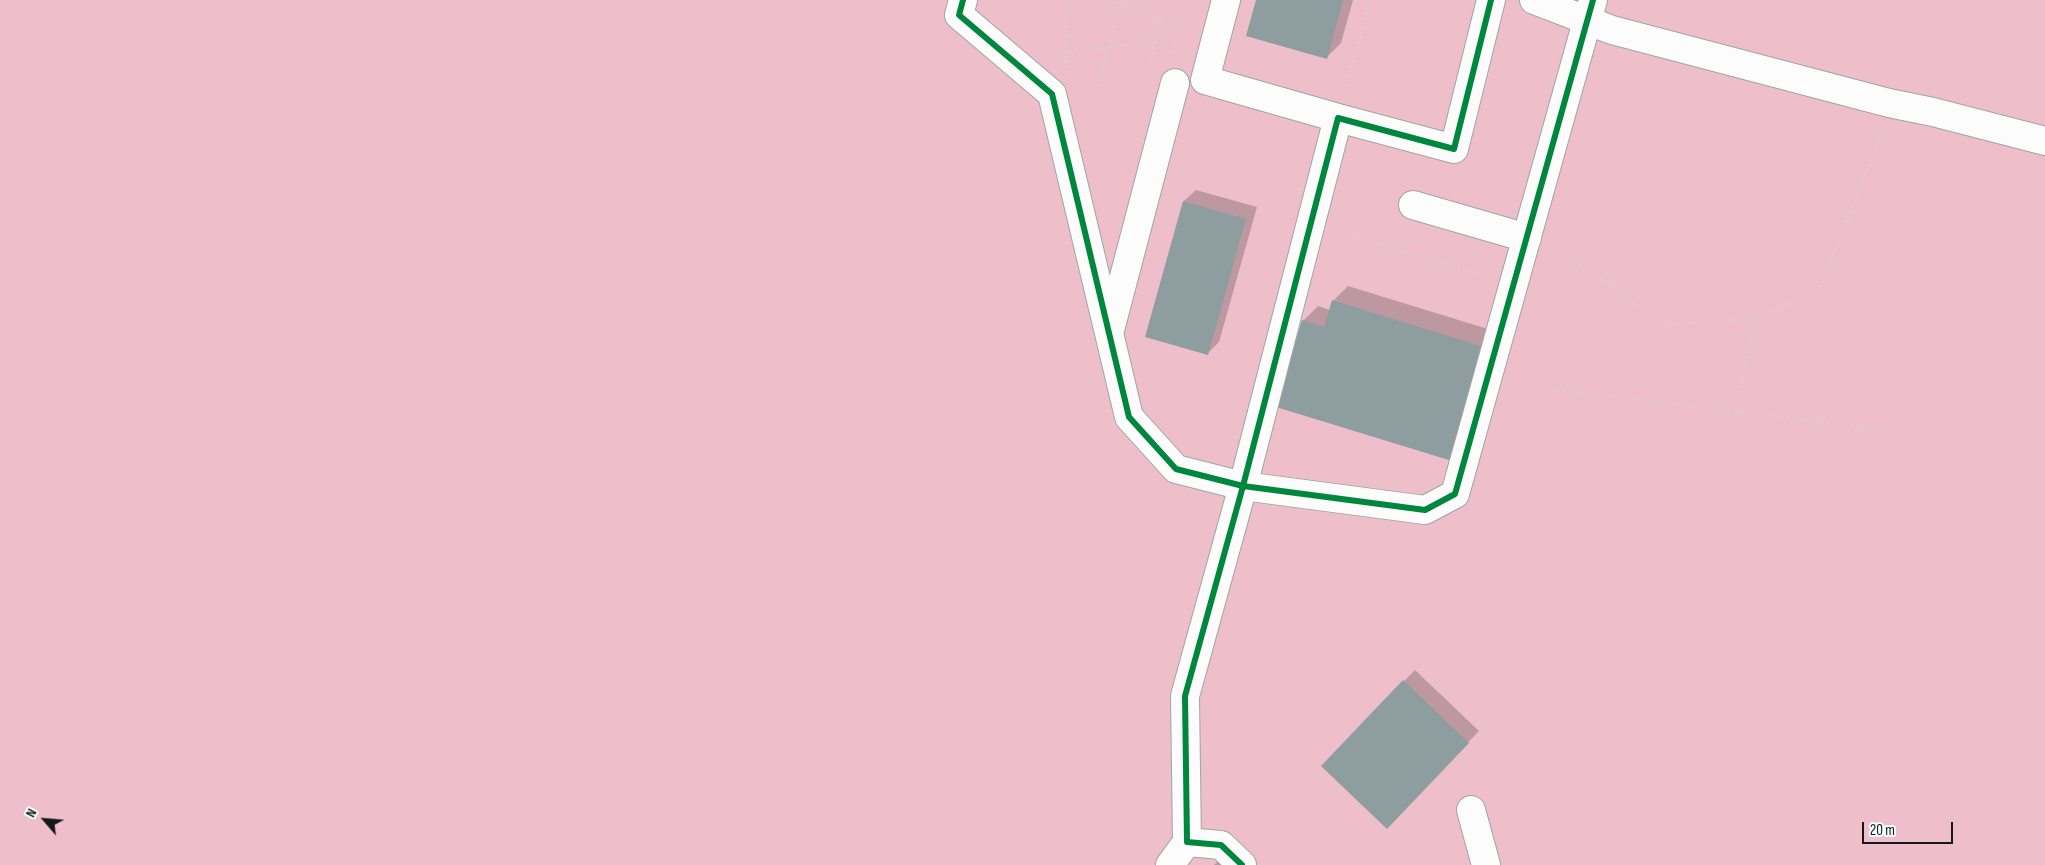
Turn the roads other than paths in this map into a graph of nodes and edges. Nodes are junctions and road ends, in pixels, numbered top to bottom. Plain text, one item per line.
1 (962, 0) edge
2 (1226, 0) edge
3 (1491, 0) edge
4 (1534, 0) edge
5 (1590, 11) edge
6 (1175, 83) road end
7 (1338, 118) junction
8 (2045, 141) edge
9 (1413, 204) dead end
10 (1527, 238) junction
11 (1109, 333) junction
12 (1242, 486) junction
13 (1471, 810) dead end
14 (1187, 842) junction
15 (1170, 865) edge
16 (1242, 865) edge
17 (1486, 865) edge

1 - 11 street
2 - 7 street
3 - 7 street
4 - 5 street
5 - 8 street
5 - 10 street
6 - 11 street
7 - 12 street
9 - 10 street
10 - 12 street
11 - 12 street
12 - 14 street
13 - 17 street
14 - 15 street
14 - 16 street

